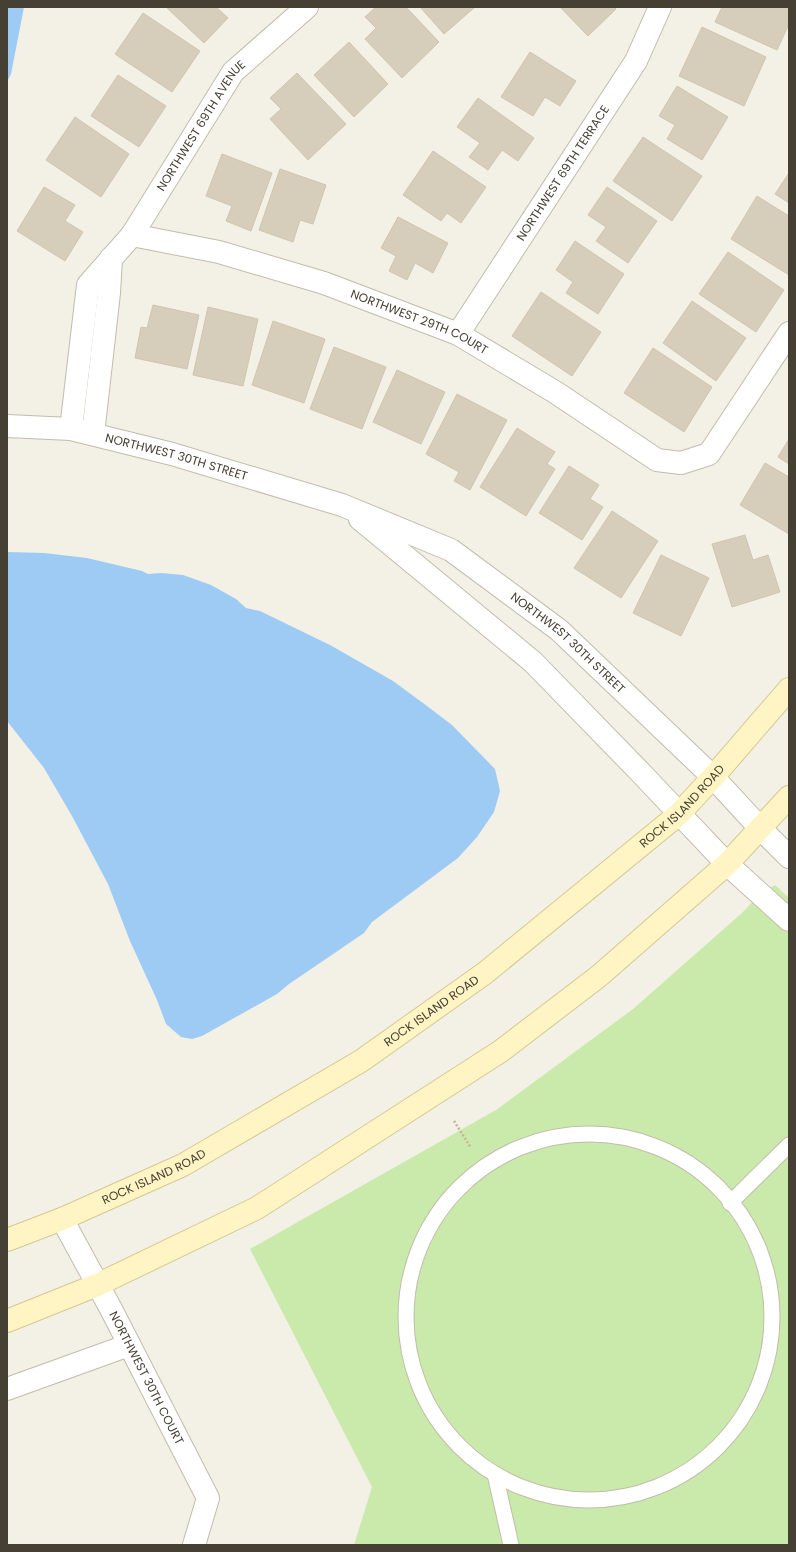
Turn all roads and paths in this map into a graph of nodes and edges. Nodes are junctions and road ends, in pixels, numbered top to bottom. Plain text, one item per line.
1 (307, 7) edge
2 (660, 7) edge
3 (132, 235) junction
4 (111, 258) junction
5 (789, 333) edge
6 (458, 334) junction
7 (7, 426) edge
8 (71, 429) junction
9 (93, 434) junction
10 (342, 505) junction
11 (789, 689) edge
12 (714, 777) junction
13 (789, 797) edge
14 (679, 814) junction
15 (760, 828) junction
16 (789, 857) edge
17 (727, 864) junction
18 (789, 920) edge
19 (454, 1121) dead end
20 (789, 1145) edge
21 (471, 1148) dead end
22 (730, 1203) junction
23 (62, 1219) junction
24 (7, 1240) edge
25 (97, 1285) junction
26 (7, 1322) edge
27 (130, 1345) junction
28 (7, 1389) edge
29 (495, 1474) junction
30 (195, 1543) edge
31 (511, 1545) edge

1 - 3 street, NORTHWEST 69TH AVENUE
2 - 6 street, NORTHWEST 69TH TERRACE
3 - 4 street, NORTHWEST 69TH AVENUE
3 - 6 street, NORTHWEST 29TH COURT
4 - 8 street, NORTHWEST 69TH AVENUE
4 - 9 street
5 - 6 street, NORTHWEST 29TH COURT
7 - 8 street, NORTHWEST 30TH STREET
8 - 9 street, NORTHWEST 30TH STREET
9 - 10 street, NORTHWEST 30TH STREET
10 - 12 street, NORTHWEST 30TH STREET
10 - 14 street, NORTHWEST 30TH STREET
11 - 12 main road, ROCK ISLAND ROAD
12 - 14 main road, ROCK ISLAND ROAD
12 - 15 street, NORTHWEST 30TH STREET
13 - 15 main road
14 - 17 street, NORTHWEST 30TH STREET
14 - 23 main road, ROCK ISLAND ROAD
15 - 16 street, NORTHWEST 30TH STREET
15 - 17 main road
17 - 18 street, NORTHWEST 30TH STREET
17 - 25 main road
19 - 21 path
20 - 22 lane
22 - 29 lane
22 - 29 lane
23 - 24 main road, ROCK ISLAND ROAD
23 - 25 street, NORTHWEST 30TH COURT
25 - 26 main road
25 - 27 street, NORTHWEST 30TH COURT
27 - 28 street
27 - 30 street, NORTHWEST 30TH COURT
29 - 31 lane

